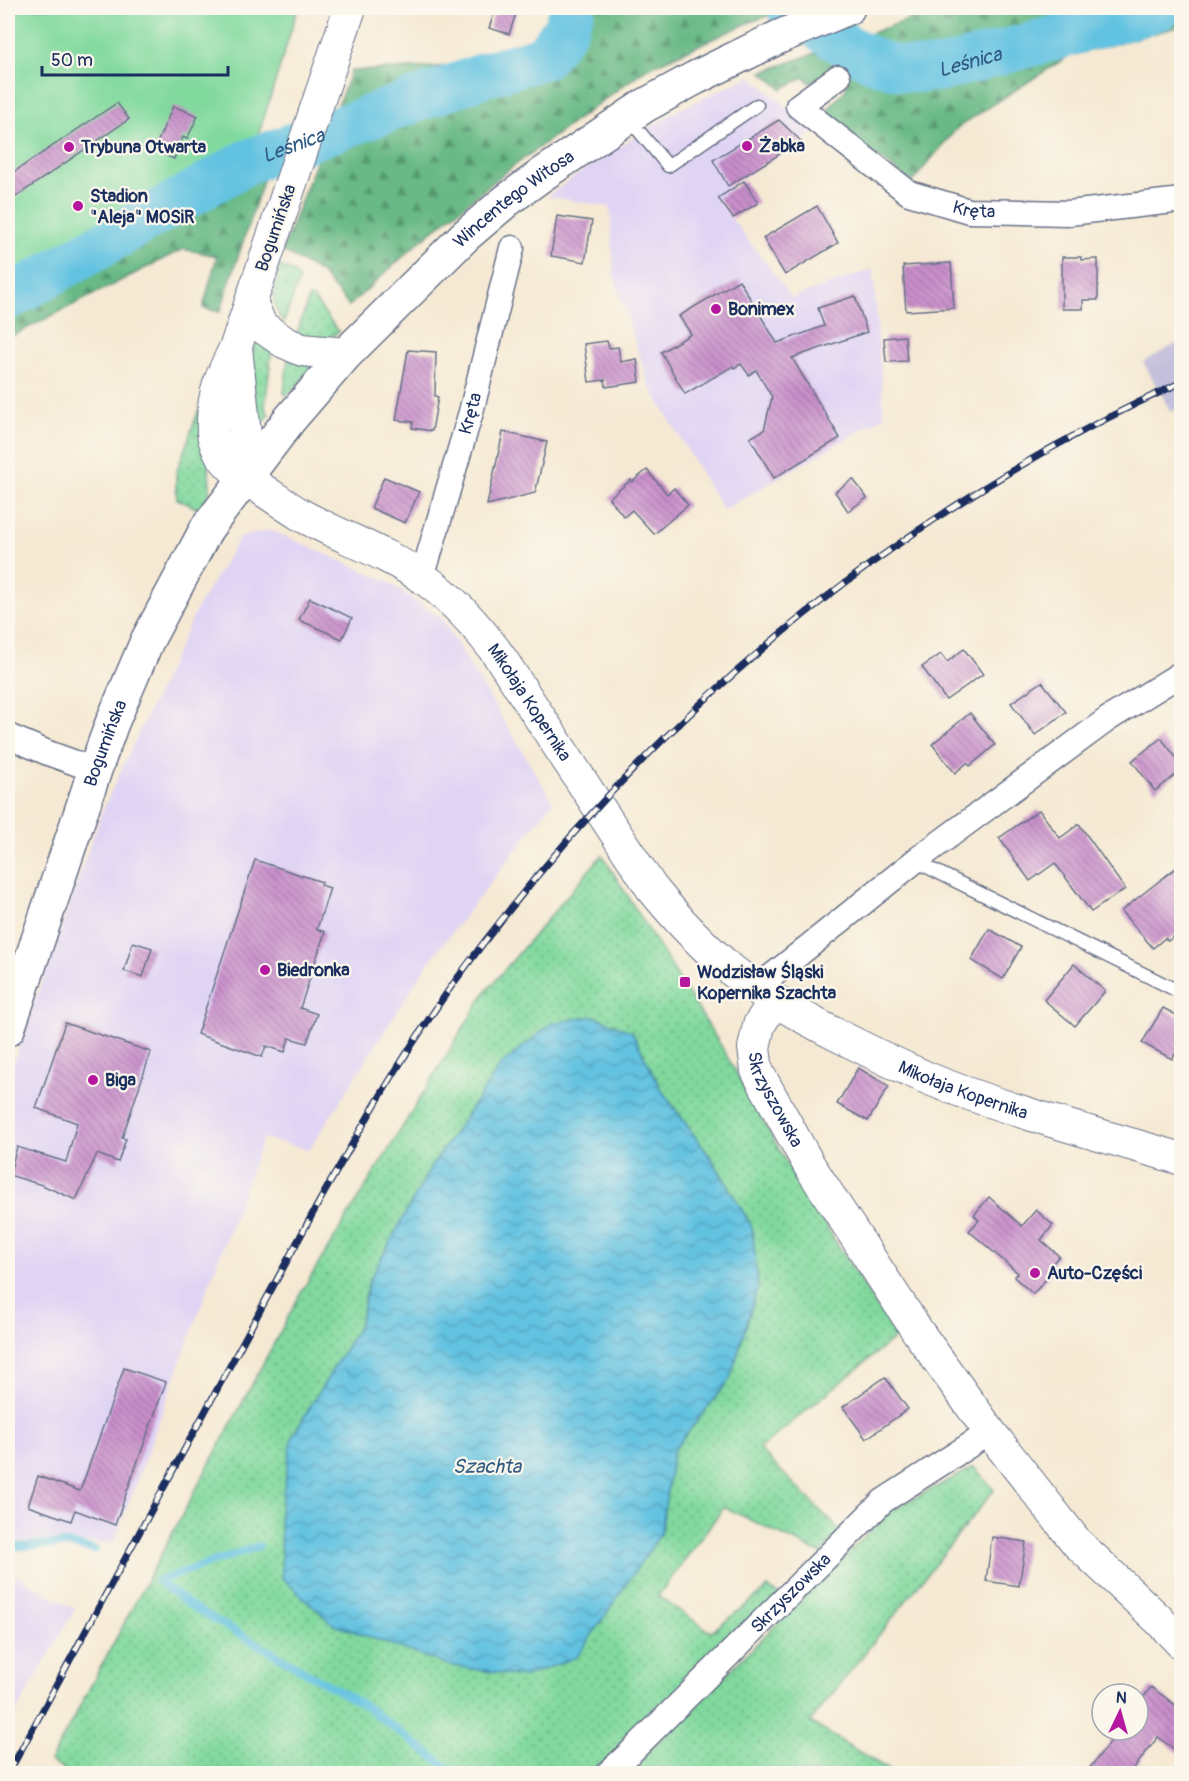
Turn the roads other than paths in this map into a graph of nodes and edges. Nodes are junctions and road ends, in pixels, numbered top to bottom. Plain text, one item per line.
1 (350, 8) edge
2 (848, 8) edge
3 (838, 76) dead end
4 (757, 105) dead end
5 (627, 118) junction
6 (1182, 200) edge
7 (512, 248) dead end
8 (250, 302) junction
9 (346, 354) junction
10 (244, 477) junction
11 (421, 576) junction
12 (1182, 673) edge
13 (8, 736) edge
14 (94, 770) junction
15 (915, 861) junction
16 (1182, 993) edge
17 (766, 995) junction
18 (8, 1029) edge
19 (1182, 1159) edge
20 (990, 1432) junction
21 (1182, 1644) edge
22 (607, 1773) edge

1 - 8 street, Bogumińska
2 - 5 main road, Wincentego Witosa
3 - 6 street, Kręta
4 - 5 lane
5 - 9 main road, Wincentego Witosa
7 - 11 street, Kręta
8 - 9 street
8 - 10 street, Bogumińska
9 - 10 main road, Wincentego Witosa
10 - 11 street, Mikołaja Kopernika
10 - 14 main road, Bogumińska
11 - 17 street, Mikołaja Kopernika
12 - 15 street
13 - 14 street
14 - 18 main road, Bogumińska
15 - 16 lane
15 - 17 street
17 - 19 street, Mikołaja Kopernika
17 - 20 street, Skrzyszowska
20 - 21 street, Skrzyszowska
20 - 22 street, Skrzyszowska

